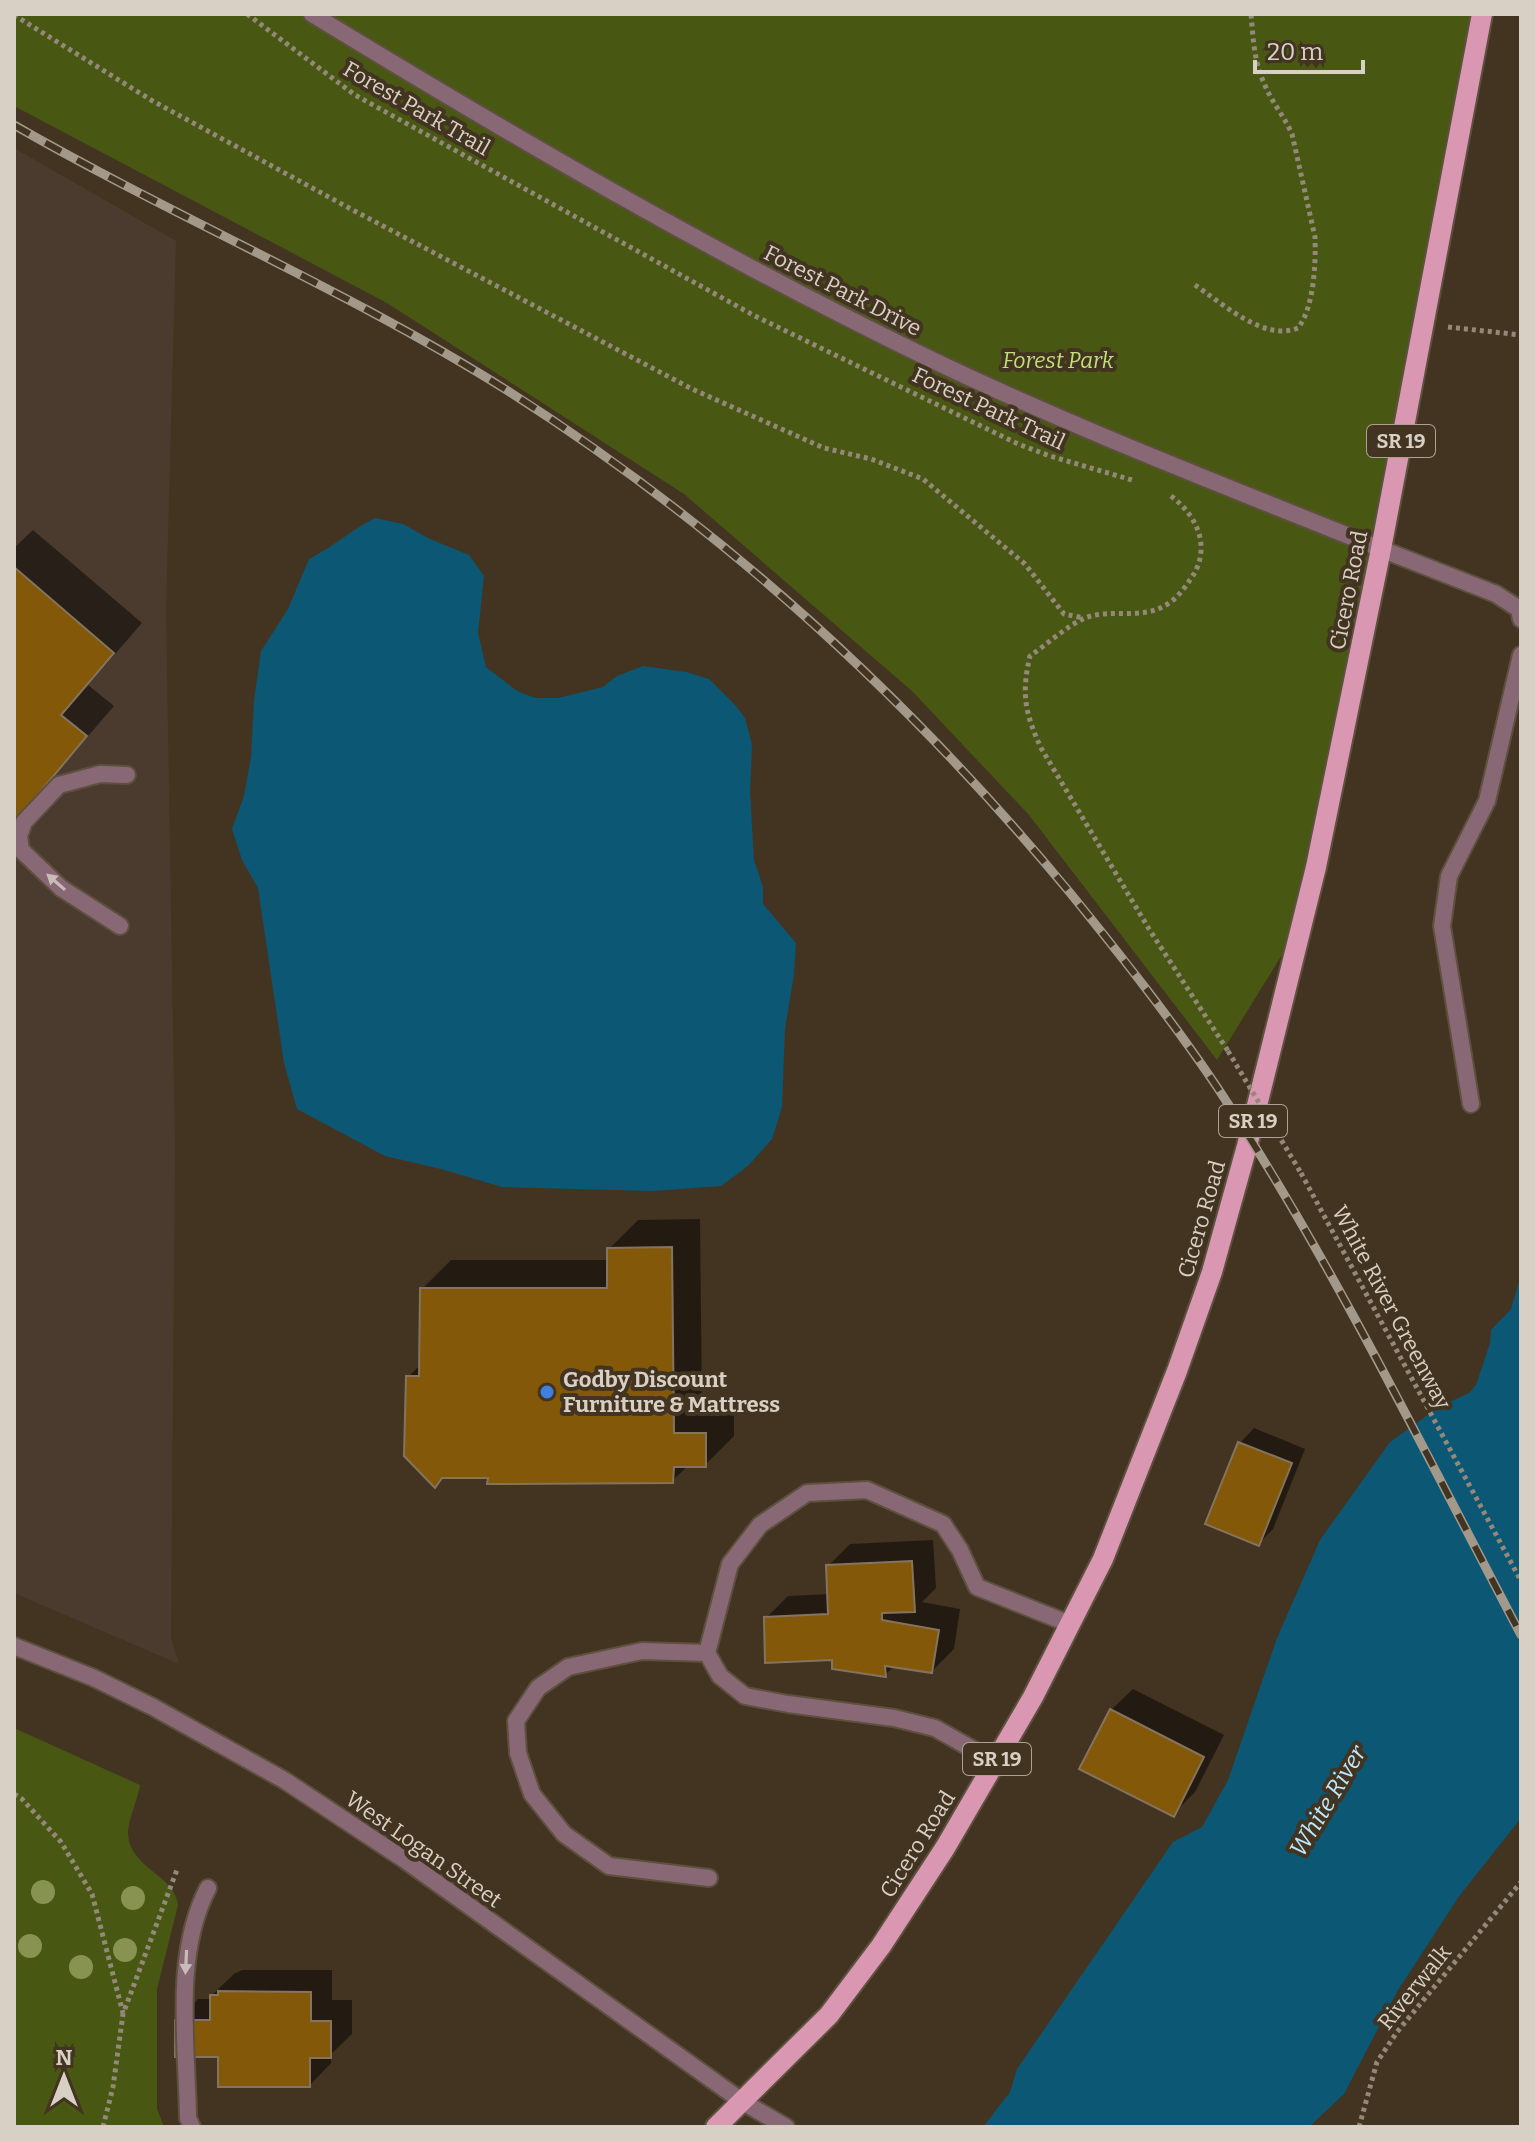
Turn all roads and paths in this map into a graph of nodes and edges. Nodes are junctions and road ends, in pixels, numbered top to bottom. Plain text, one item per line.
1 (247, 14) edge
2 (312, 14) edge
3 (1251, 14) edge
4 (1482, 14) edge
5 (14, 15) edge
6 (1195, 285) dead end
7 (1423, 325) junction
8 (1521, 335) edge
9 (1141, 482) dead end
10 (1163, 491) dead end
11 (1381, 549) junction
12 (1085, 618) junction
13 (1521, 619) edge
14 (1521, 655) edge
15 (127, 775) dead end
16 (120, 926) dead end
17 (1471, 1104) dead end
18 (1521, 1581) edge
19 (1070, 1624) junction
20 (14, 1646) edge
21 (707, 1653) junction
22 (995, 1762) junction
23 (14, 1794) edge
24 (178, 1867) dead end
25 (709, 1878) dead end
26 (1521, 1882) edge
27 (208, 1888) dead end
28 (123, 2014) junction
29 (743, 2102) junction
30 (103, 2127) edge
31 (192, 2127) edge
32 (716, 2127) edge
33 (786, 2127) edge
34 (1359, 2127) edge

1 - 9 path, Forest Park Trail
2 - 11 street, Forest Park Drive
3 - 6 path
4 - 7 main road, Cicero Road / SR 19
5 - 12 path
7 - 8 path
7 - 11 main road, Cicero Road / SR 19
10 - 12 path
11 - 13 street, Forest Park Drive
11 - 19 main road, Cicero Road / SR 19
12 - 18 path, White River Greenway, bridge
14 - 17 street
16 -> 15 street
19 - 21 street
19 - 22 main road, Cicero Road / SR 19
20 - 29 street, West Logan Street
21 - 22 street
21 - 25 street
22 - 29 main road, Cicero Road / SR 19
23 - 28 path
24 - 28 path
26 - 34 path, Riverwalk
27 -> 31 street
28 - 30 path
29 - 32 main road, Cicero Road / SR 19
29 - 33 street, West Logan Street

